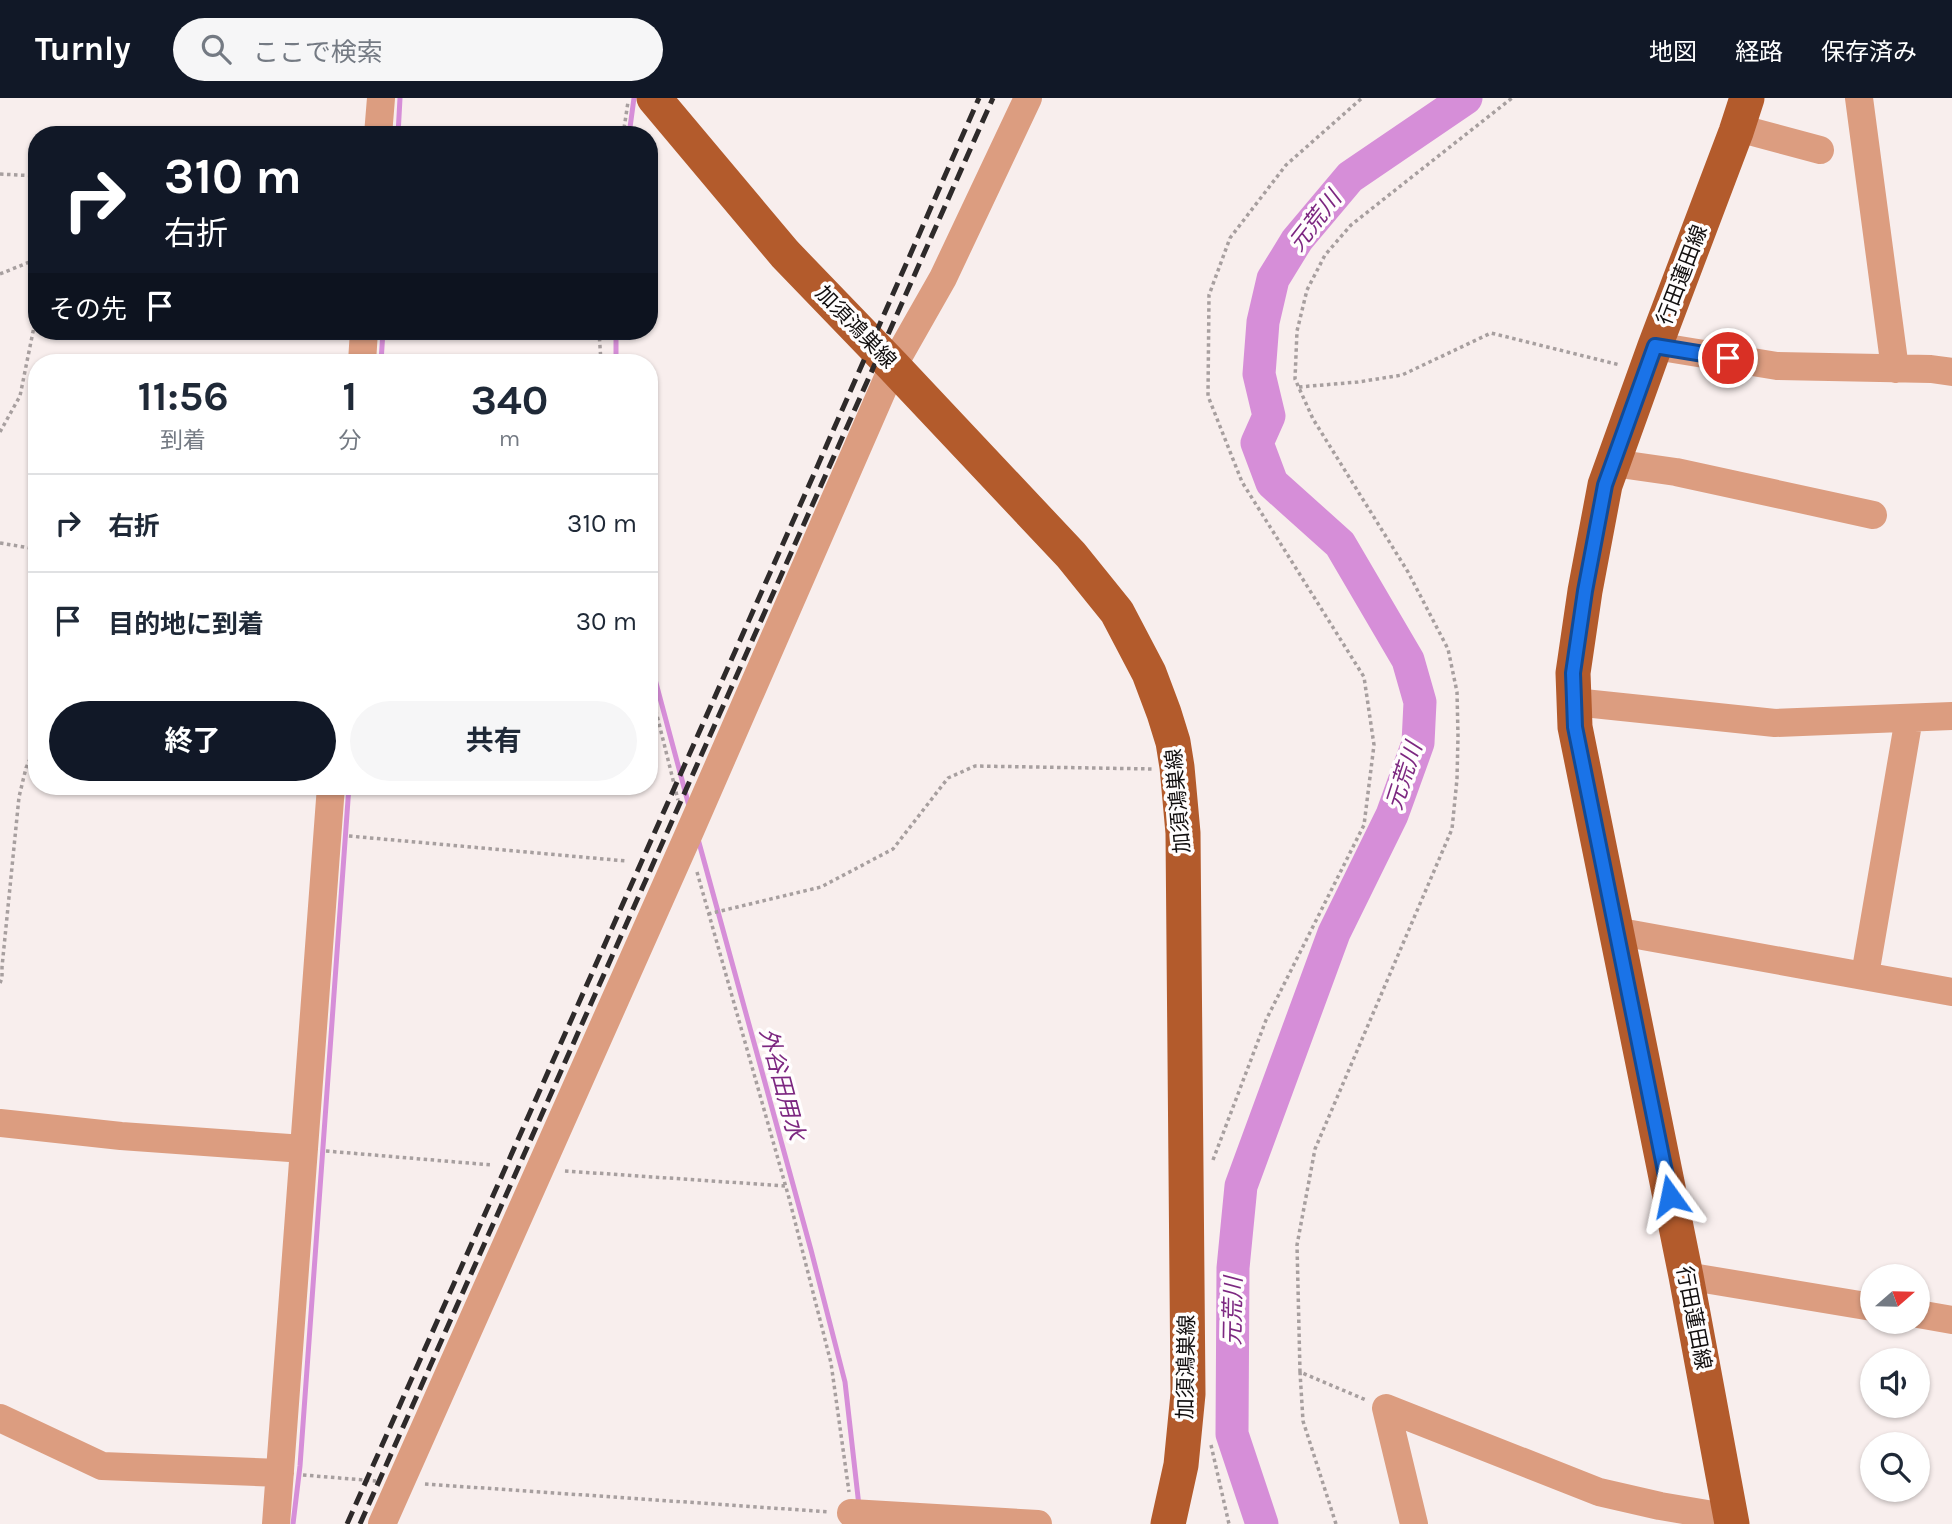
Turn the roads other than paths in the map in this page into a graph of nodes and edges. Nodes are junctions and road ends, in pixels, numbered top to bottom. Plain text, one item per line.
1 (381, 98) edge
2 (654, 98) edge
3 (1028, 98) edge
4 (1859, 98) edge
5 (1742, 113) edge
6 (379, 126) edge
7 (1820, 150) dead end
8 (1650, 359) junction
9 (893, 366) junction
10 (1895, 369) junction
11 (1952, 372) edge
12 (1613, 463) junction
13 (1873, 515) dead end
14 (1574, 702) junction
15 (1952, 716) edge
16 (1909, 718) junction
17 (330, 795) edge
18 (1615, 931) junction
19 (1865, 975) junction
20 (1952, 992) edge
21 (0, 1123) edge
22 (304, 1149) junction
23 (1686, 1276) junction
24 (1860, 1305) edge
25 (1930, 1316) edge
26 (1952, 1320) edge
27 (0, 1418) edge
28 (280, 1473) junction
29 (851, 1513) road end
30 (1731, 1521) edge
31 (276, 1524) edge
32 (382, 1524) edge
33 (1038, 1524) edge
34 (1168, 1524) edge
35 (1414, 1524) edge

1 - 6 street
2 - 9 main road, 加須鴻巣線
3 - 9 street
4 - 10 street
5 - 7 street
5 - 8 main road, 行田蓮田線
8 - 10 street
8 - 12 main road, 行田蓮田線
9 - 32 street
9 - 34 main road, 加須鴻巣線
10 - 11 street
12 - 13 street
12 - 14 main road, 行田蓮田線
14 - 16 street
14 - 18 main road, 行田蓮田線
15 - 16 street
16 - 19 street
17 - 22 street
18 - 19 street
18 - 23 main road, 行田蓮田線
19 - 20 street
21 - 22 street
22 - 28 street
23 - 24 street
23 - 30 main road, 行田蓮田線
25 - 26 street
27 - 28 street
28 - 31 street
29 - 33 street
30 - 35 street

